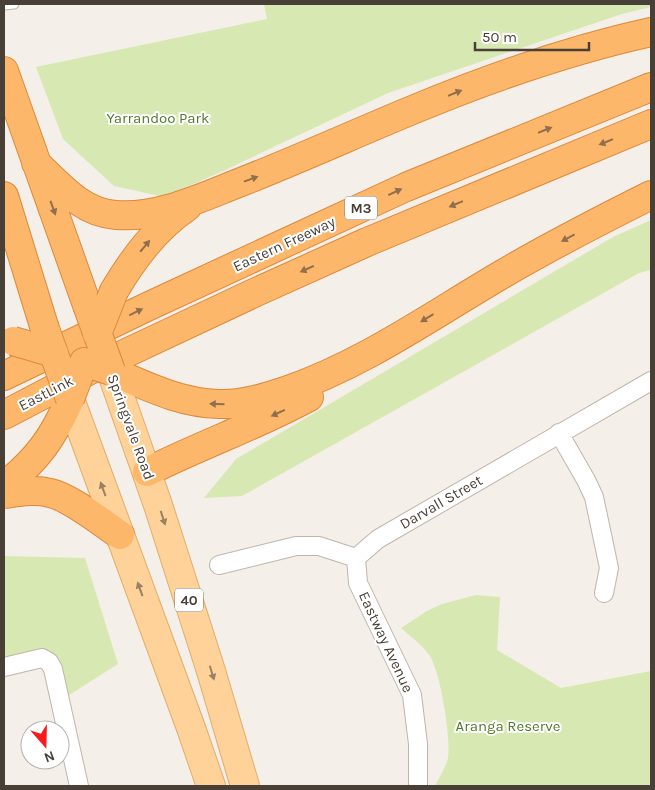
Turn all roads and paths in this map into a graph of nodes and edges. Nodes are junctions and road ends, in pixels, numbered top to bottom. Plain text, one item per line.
1 (14, 4) edge
2 (4, 5) edge
3 (651, 32) edge
4 (4, 71) edge
5 (651, 87) edge
6 (651, 124) edge
7 (36, 163) junction
8 (651, 194) edge
9 (4, 196) edge
10 (206, 197) junction
11 (8, 231) edge
12 (97, 334) junction
13 (9, 340) edge
14 (377, 348) junction
15 (54, 353) junction
16 (106, 374) junction
17 (4, 376) edge
18 (651, 381) edge
19 (69, 407) junction
20 (4, 414) edge
21 (559, 433) junction
22 (147, 472) junction
23 (4, 486) edge
24 (4, 494) edge
25 (120, 535) junction
26 (356, 558) junction
27 (219, 565) dead end
28 (604, 593) dead end
29 (4, 667) edge
30 (79, 786) edge
31 (211, 786) edge
32 (245, 786) edge
33 (418, 786) edge

1 - 2 lane
10 -> 3 highway
4 - 7 highway, Springvale Road / 40
17 -> 5 highway, Eastern Freeway / M3
6 -> 16 highway, Eastern Freeway / M3
7 - 10 highway
7 -> 12 highway, Springvale Road / 40, bridge
8 -> 14 highway
9 - 11 highway
12 -> 10 highway, bridge
11 - 15 highway, bridge
12 - 16 highway, Springvale Road / 40, bridge
13 - 15 highway, bridge
14 -> 16 highway
14 -> 22 highway
15 - 16 highway
15 - 19 highway, bridge
16 - 19 highway, bridge
16 - 20 highway, EastLink / M3
16 - 22 main road, Springvale Road / 40
18 - 21 street, Darvall Street
19 - 23 highway
25 -> 19 main road
21 - 26 street, Darvall Street
21 - 28 street
22 -> 32 main road, Springvale Road / 40
24 - 25 highway
31 -> 25 main road
26 - 27 street
26 - 33 street, Eastway Avenue
29 - 30 street

